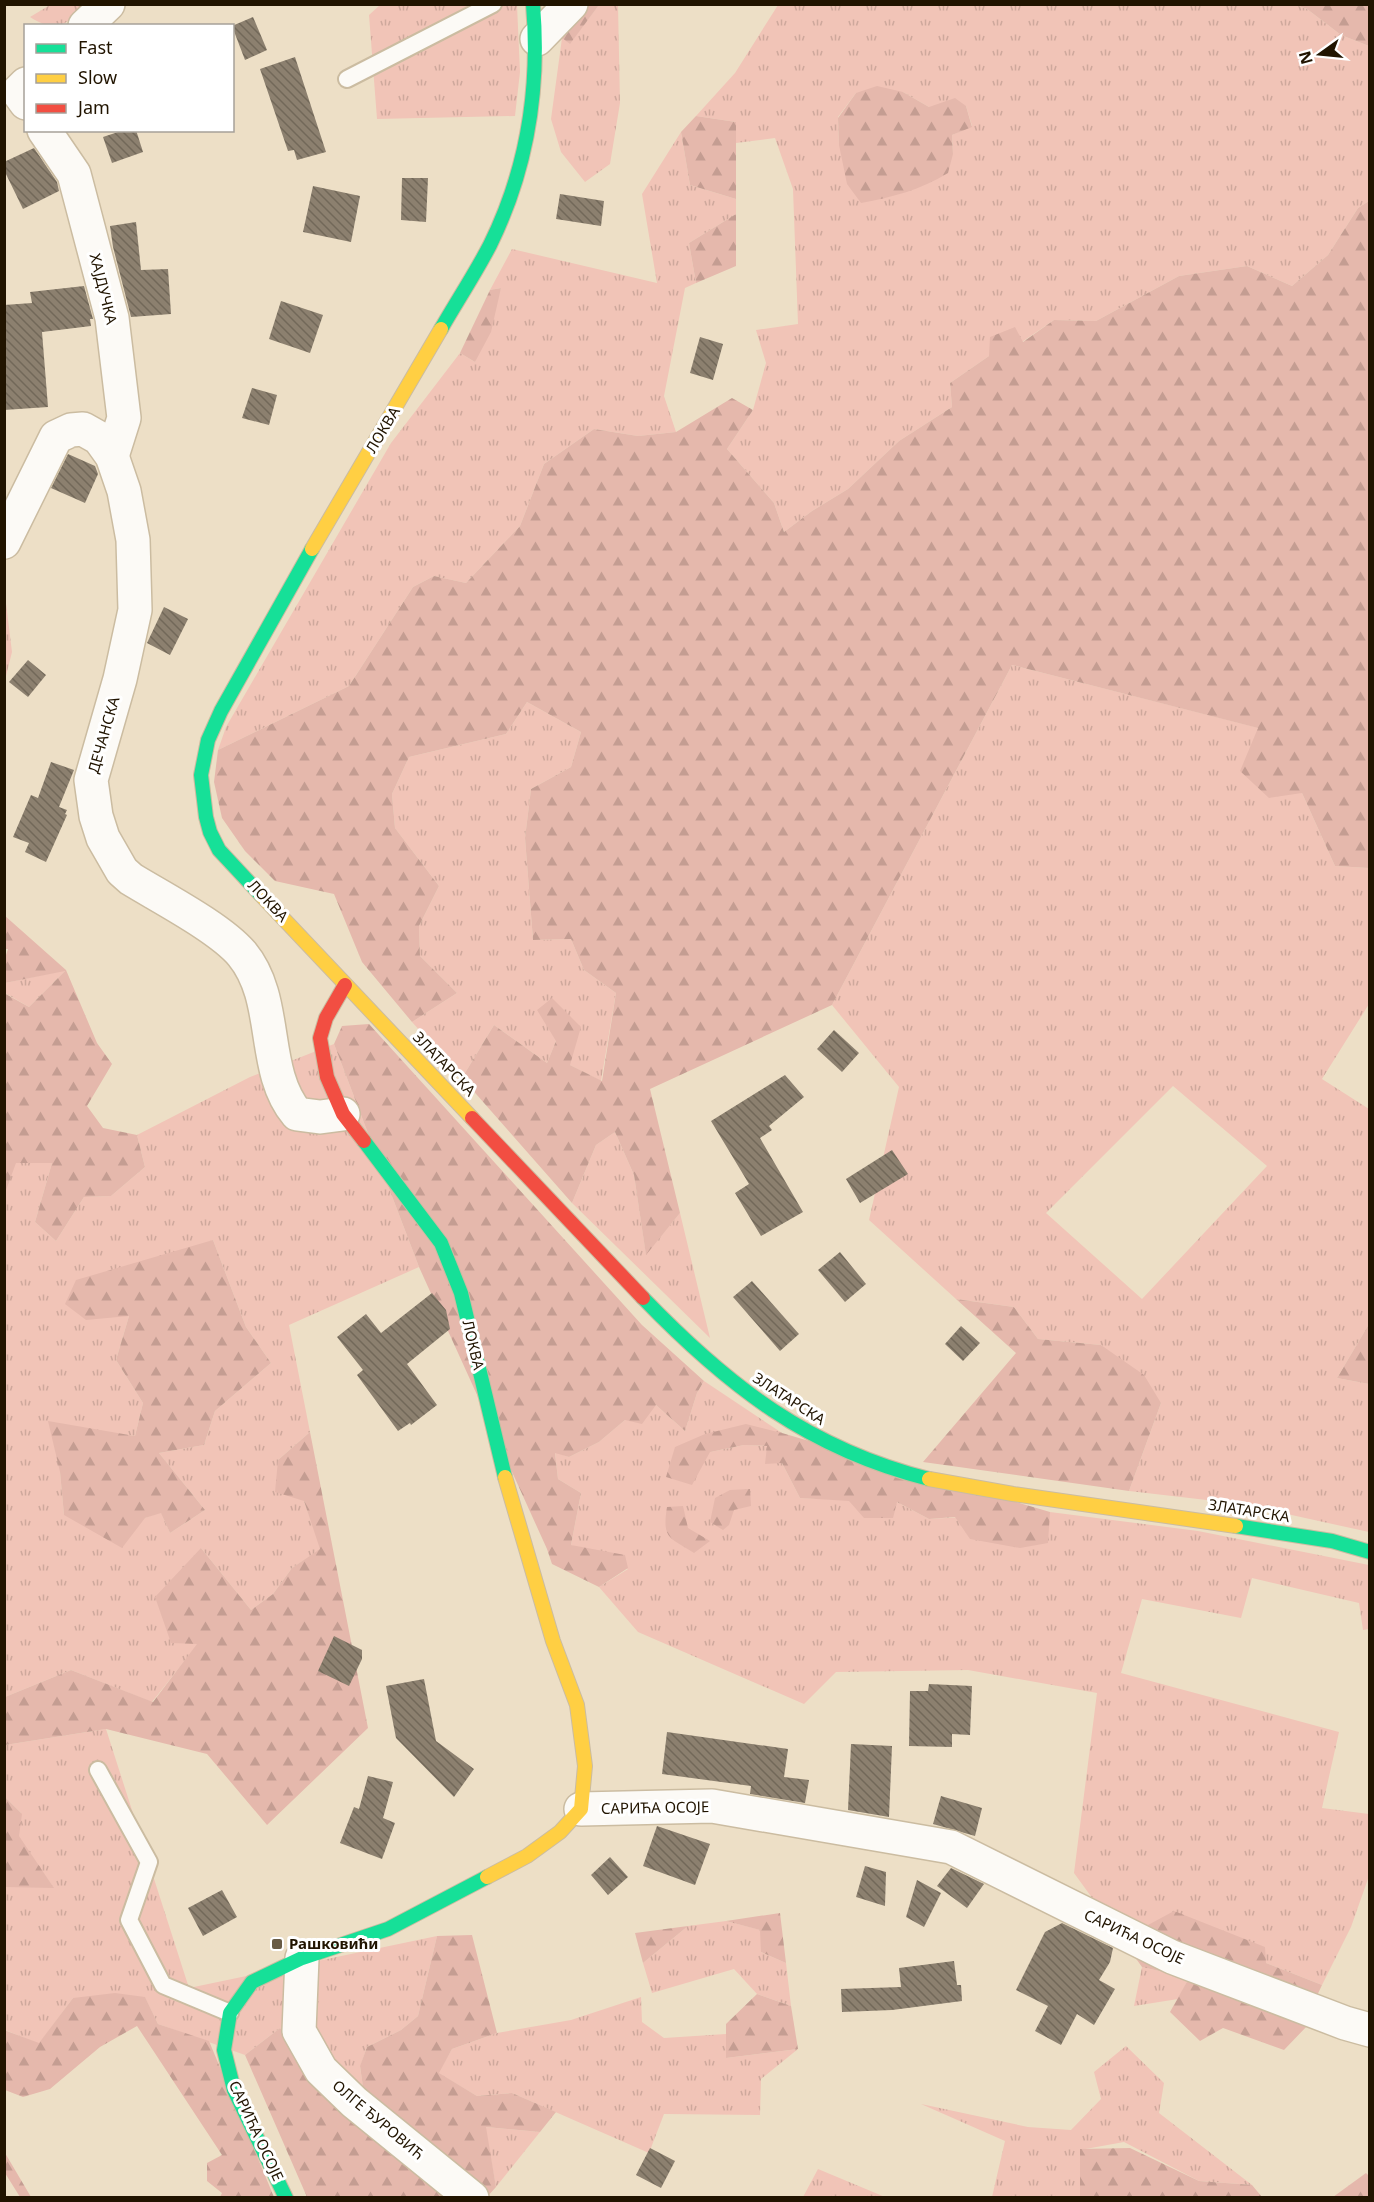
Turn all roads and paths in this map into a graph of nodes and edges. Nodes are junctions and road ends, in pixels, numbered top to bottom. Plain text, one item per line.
1 (108, 4) edge
2 (493, 4) edge
3 (534, 4) edge
4 (571, 4) edge
5 (87, 24) edge
6 (537, 39) junction
7 (347, 79) dead end
8 (45, 132) edge
9 (112, 456) junction
10 (4, 542) edge
11 (345, 985) junction
12 (343, 1114) junction
13 (1370, 1552) edge
14 (99, 1770) dead end
15 (581, 1809) junction
16 (302, 1958) junction
17 (230, 2013) junction
18 (1370, 2030) edge
19 (286, 2198) edge
20 (472, 2198) edge

1 - 5 street
2 - 7 lane
3 - 6 main road, ЛОКВА
4 - 6 street
6 - 11 main road, ЛОКВА
8 - 9 street, ХАЈДУЧКА
9 - 10 street, ДЕЧАНСКА
9 - 12 street, ДЕЧАНСКА
11 - 12 main road, ЛОКВА
11 - 13 main road, ЗЛАТАРСКА
12 - 15 main road, ЛОКВА
14 - 17 lane
15 - 16 main road, САРИЋА ОСОЈЕ
15 - 18 street, САРИЋА ОСОЈЕ
16 - 17 main road, САРИЋА ОСОЈЕ
16 - 20 street, ОЛГЕ ЂУРОВИЋ
17 - 19 main road, САРИЋА ОСОЈЕ

